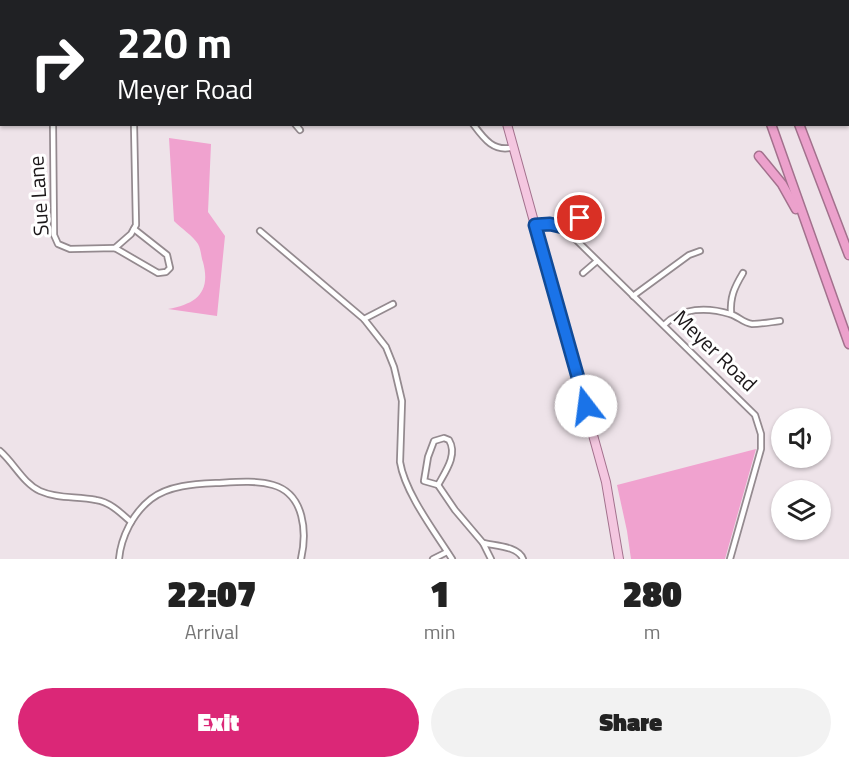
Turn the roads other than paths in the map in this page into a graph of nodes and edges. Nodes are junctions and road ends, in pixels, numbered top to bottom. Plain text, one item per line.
1 (52, 126) edge
2 (134, 126) edge
3 (297, 126) edge
4 (475, 126) edge
5 (508, 126) edge
6 (772, 126) edge
7 (800, 126) edge
8 (300, 130) dead end
9 (514, 147) junction
10 (759, 156) dead end
11 (596, 213) dead end
12 (535, 225) junction
13 (563, 227) junction
14 (134, 229) junction
15 (260, 231) dead end
16 (115, 248) junction
17 (700, 251) dead end
18 (849, 255) edge
19 (597, 261) junction
20 (820, 263) junction
21 (583, 273) dead end
22 (743, 273) dead end
23 (633, 296) junction
24 (393, 304) dead end
25 (731, 314) junction
26 (364, 319) junction
27 (780, 321) dead end
28 (664, 325) junction
29 (849, 344) edge
30 (0, 451) edge
31 (438, 485) junction
32 (131, 522) junction
33 (483, 543) junction
34 (447, 552) junction
35 (119, 559) edge
36 (301, 559) edge
37 (433, 559) edge
38 (452, 559) edge
39 (491, 559) edge
40 (523, 559) edge
41 (619, 559) edge
42 (730, 559) edge

1 - 16 street, Sue Lane
2 - 14 street
3 - 8 street
4 - 9 street
5 - 9 main road
6 - 20 highway
7 - 18 highway
9 - 12 main road
10 - 20 highway
11 - 13 street
12 - 13 street
12 - 41 main road
13 - 19 street, Meyer Road
14 - 16 street
14 - 16 street
15 - 26 street
17 - 23 street
19 - 21 street
19 - 23 street, Meyer Road
20 - 29 highway
22 - 25 street
23 - 28 street, Meyer Road
24 - 26 street
25 - 27 street
25 - 28 street
26 - 34 street
28 - 42 street, Meyer Road
30 - 32 street
31 - 31 street
31 - 33 street
32 - 35 street
32 - 36 street
33 - 39 street
33 - 40 street
34 - 37 street
34 - 38 street

